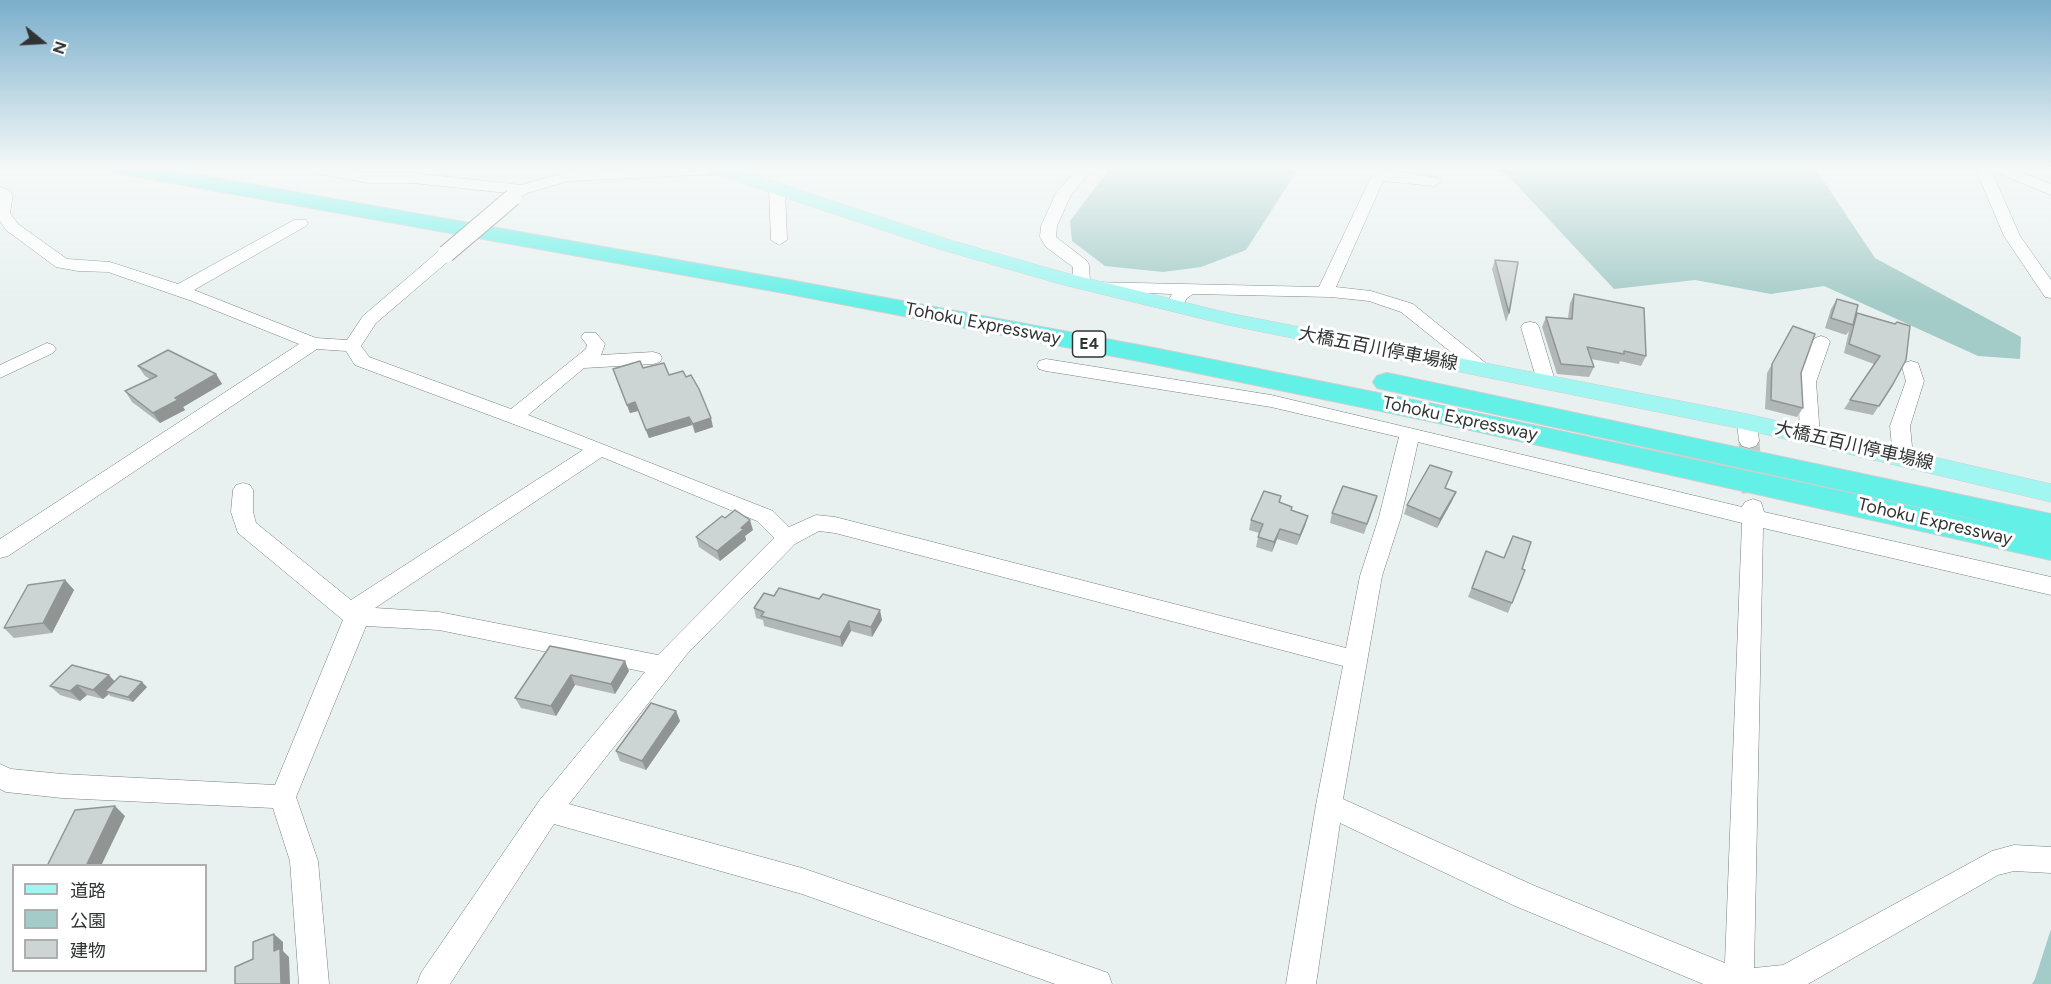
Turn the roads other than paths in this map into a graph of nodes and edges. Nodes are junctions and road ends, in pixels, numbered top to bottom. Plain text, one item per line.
1 (3, 214) edge
2 (380, 214) edge
3 (479, 214) edge
4 (494, 214) edge
5 (778, 214) edge
6 (851, 214) edge
7 (1054, 214) edge
8 (1361, 214) edge
9 (2002, 214) edge
10 (300, 223) dead end
11 (779, 240) dead end
12 (1087, 285) junction
13 (1189, 289) junction
14 (179, 291) junction
15 (1325, 292) junction
16 (2051, 293) edge
17 (1174, 306) junction
18 (1530, 327) dead end
19 (590, 337) dead end
20 (1821, 342) dead end
21 (313, 344) junction
22 (352, 346) junction
23 (47, 349) dead end
24 (652, 358) dead end
25 (579, 364) junction
26 (1046, 365) dead end
27 (1911, 367) dead end
28 (1484, 369) junction
29 (0, 372) edge
30 (1546, 381) junction
31 (513, 417) junction
32 (1410, 433) junction
33 (1810, 436) junction
34 (600, 449) junction
35 (1904, 457) junction
36 (243, 490) dead end
37 (2051, 493) edge
38 (1753, 511) junction
39 (2051, 525) edge
40 (787, 538) junction
41 (2051, 548) edge
42 (0, 550) edge
43 (2051, 586) edge
44 (353, 614) junction
45 (1356, 660) junction
46 (664, 666) junction
47 (2, 781) edge
48 (283, 797) junction
49 (1329, 805) junction
50 (548, 810) junction
51 (2051, 860) edge
52 (314, 984) edge
53 (432, 984) edge
54 (1097, 984) edge
55 (1301, 984) edge
56 (1739, 984) edge

1 - 14 street
2 - 41 highway, Tohoku Expressway / E4
3 - 39 highway, Tohoku Expressway / E4
4 - 22 street, bridge
5 - 11 street
6 - 12 main road, 大橋五百川停車場線
7 - 12 street
8 - 15 street
9 - 16 street
10 - 14 street
12 - 13 street
12 - 17 main road, 大橋五百川停車場線
13 - 15 street
13 - 17 street
14 - 21 street
15 - 28 street
17 - 28 main road, 大橋五百川停車場線
18 - 30 street
19 - 25 street
20 - 33 street
21 - 22 street
21 - 42 street
22 - 31 street
23 - 29 street
24 - 25 street
25 - 31 street
26 - 32 street
27 - 35 street
28 - 30 main road, 大橋五百川停車場線
30 - 33 main road, 大橋五百川停車場線
31 - 34 street
32 - 38 street
32 - 45 street
33 - 35 main road, 大橋五百川停車場線
34 - 40 street
34 - 44 street
35 - 37 main road, 大橋五百川停車場線
36 - 44 street
38 - 43 street
38 - 56 street
40 - 45 street
40 - 46 street
44 - 46 street
44 - 48 street
45 - 49 street
46 - 50 street
47 - 48 street
48 - 52 street
49 - 55 street
49 - 56 street
50 - 53 street
50 - 54 street
51 - 56 street

